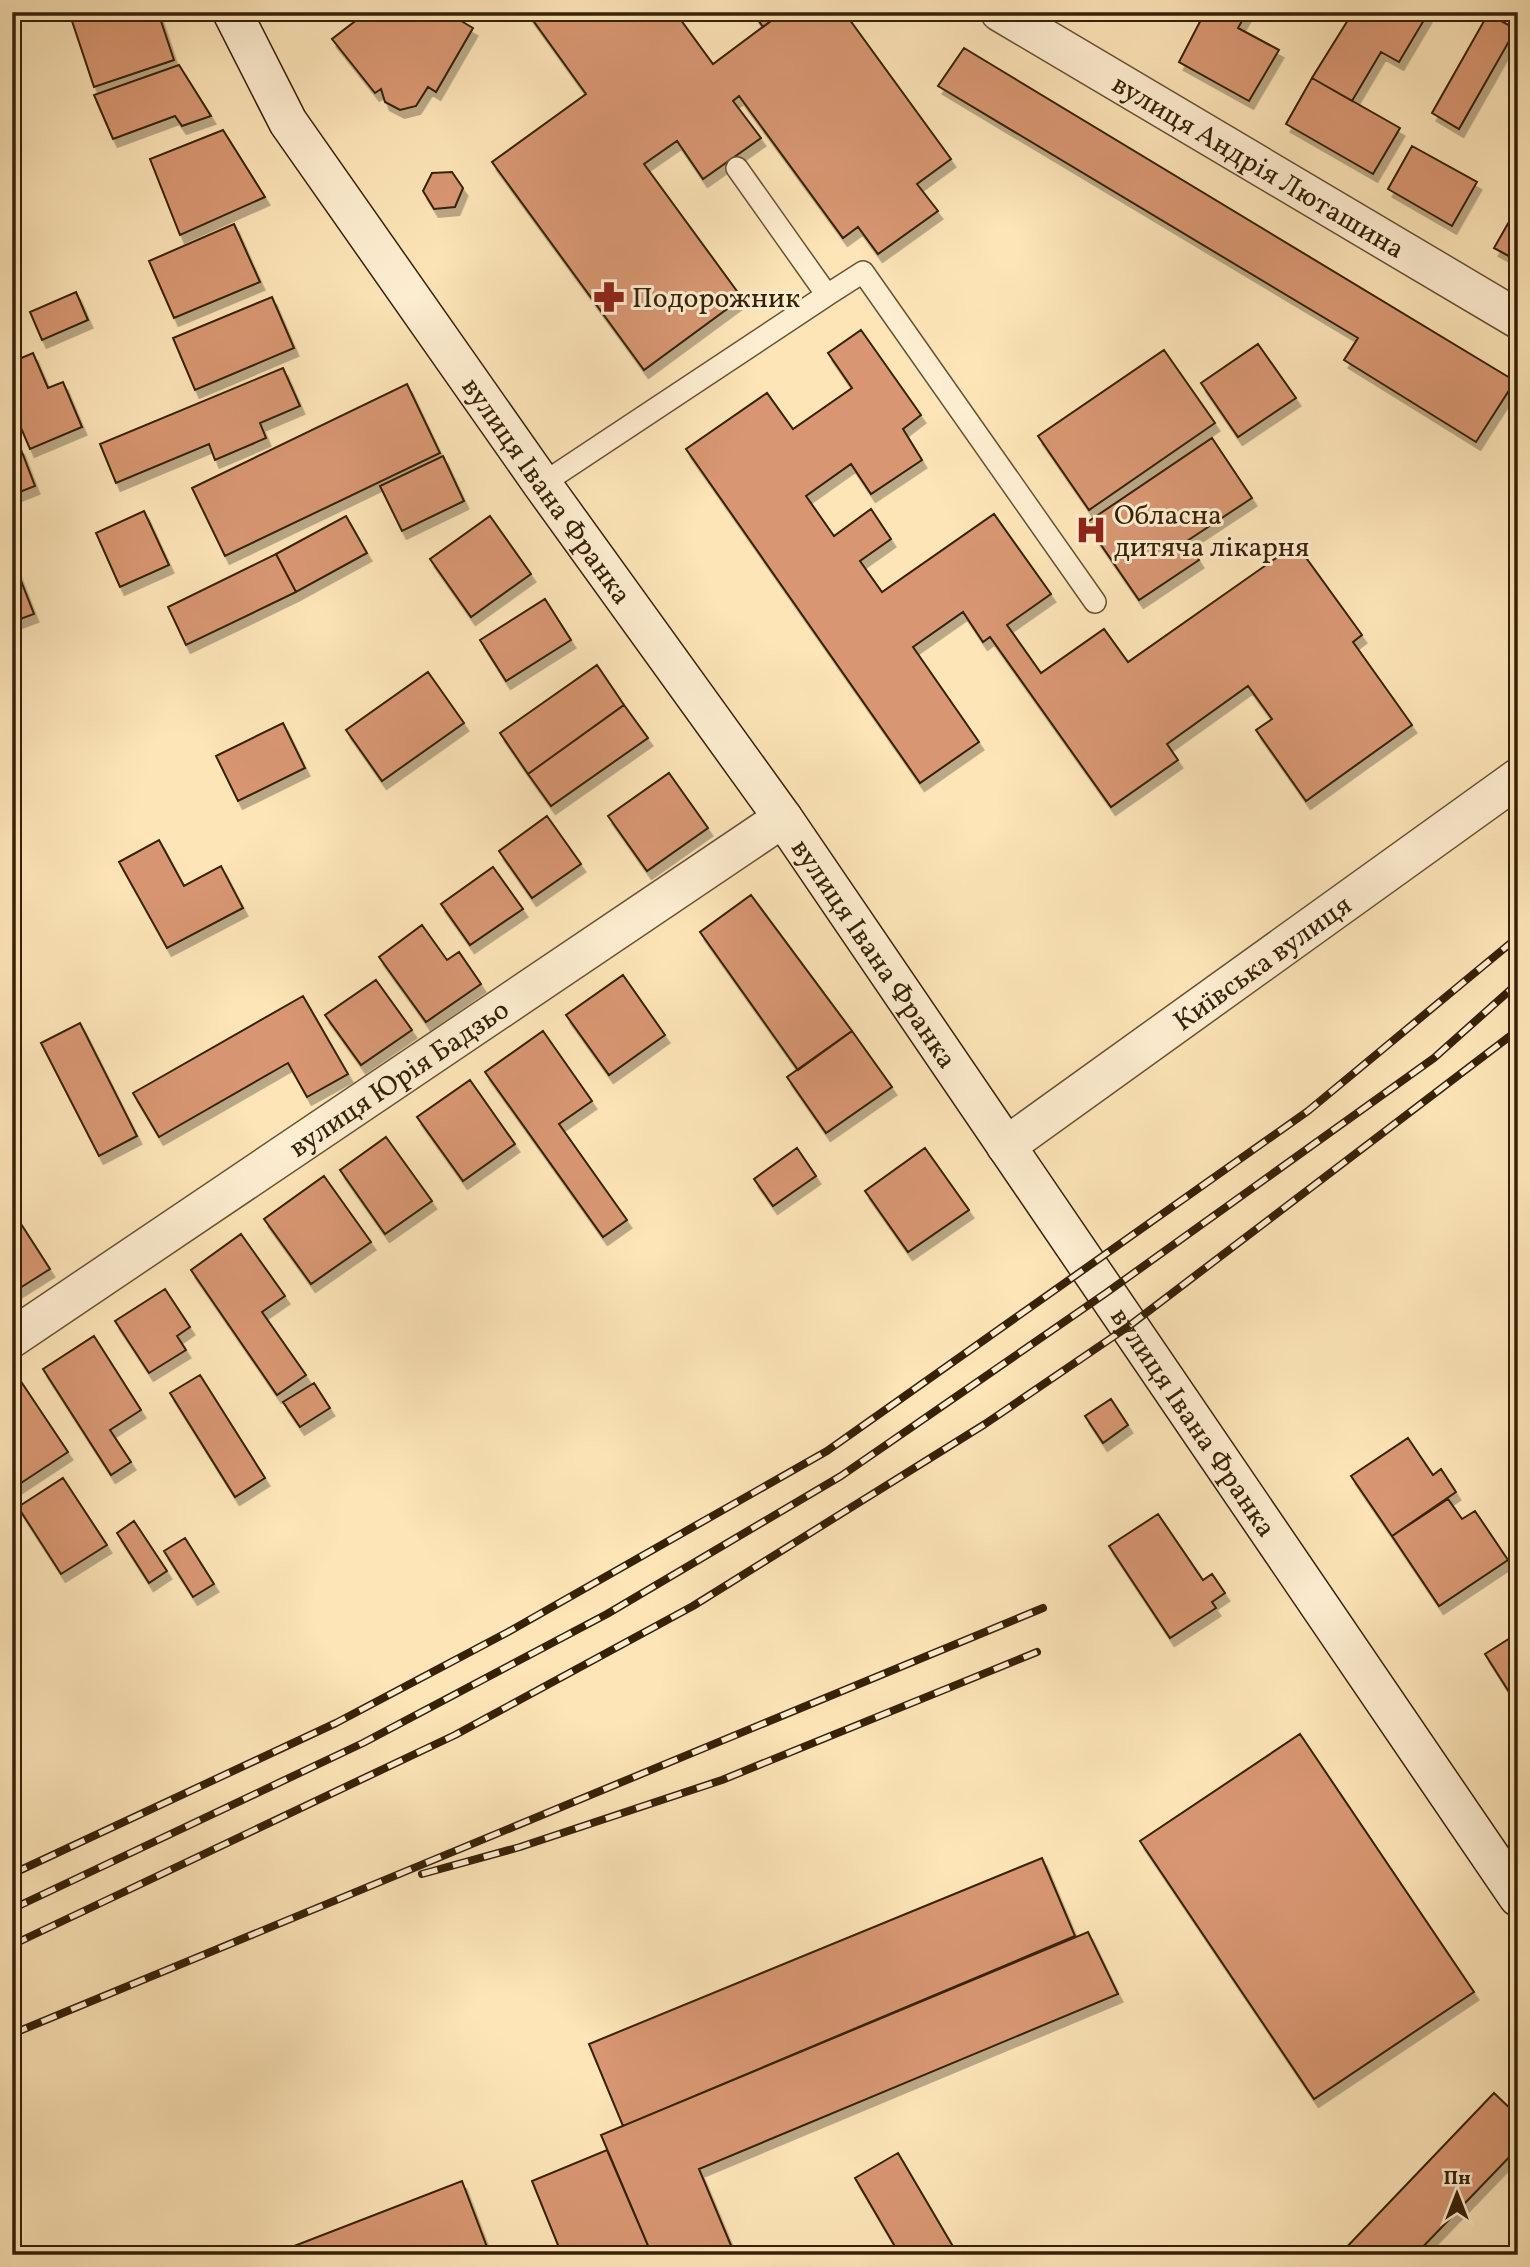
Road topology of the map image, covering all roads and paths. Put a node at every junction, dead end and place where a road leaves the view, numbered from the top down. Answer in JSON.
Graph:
{"nodes":[{"id":1,"x":999,"y":12,"type":"edge"},
{"id":2,"x":234,"y":13,"type":"edge"},
{"id":3,"x":737,"y":168,"type":"dead end"},
{"id":4,"x":827,"y":295,"type":"junction"},
{"id":5,"x":1518,"y":319,"type":"edge"},
{"id":6,"x":542,"y":484,"type":"junction"},
{"id":7,"x":1095,"y":602,"type":"dead end"},
{"id":8,"x":1518,"y":778,"type":"edge"},
{"id":9,"x":783,"y":818,"type":"junction"},
{"id":10,"x":1006,"y":1146,"type":"junction"},
{"id":11,"x":12,"y":1338,"type":"edge"},
{"id":12,"x":1518,"y":1897,"type":"edge"}],
"edges":[{"from":1,"to":5,"type":"main road","name":"вулиця Андрія Люташина"},
{"from":2,"to":6,"type":"main road","name":"вулиця Івана Франка"},
{"from":3,"to":4,"type":"lane"},
{"from":4,"to":6,"type":"lane"},
{"from":4,"to":7,"type":"lane"},
{"from":6,"to":9,"type":"main road","name":"вулиця Івана Франка"},
{"from":8,"to":10,"type":"main road","name":"Київська вулиця"},
{"from":9,"to":10,"type":"main road","name":"вулиця Івана Франка"},
{"from":9,"to":11,"type":"main road","name":"вулиця Юрія Бадзьо"},
{"from":10,"to":12,"type":"main road","name":"вулиця Івана Франка"}]}
